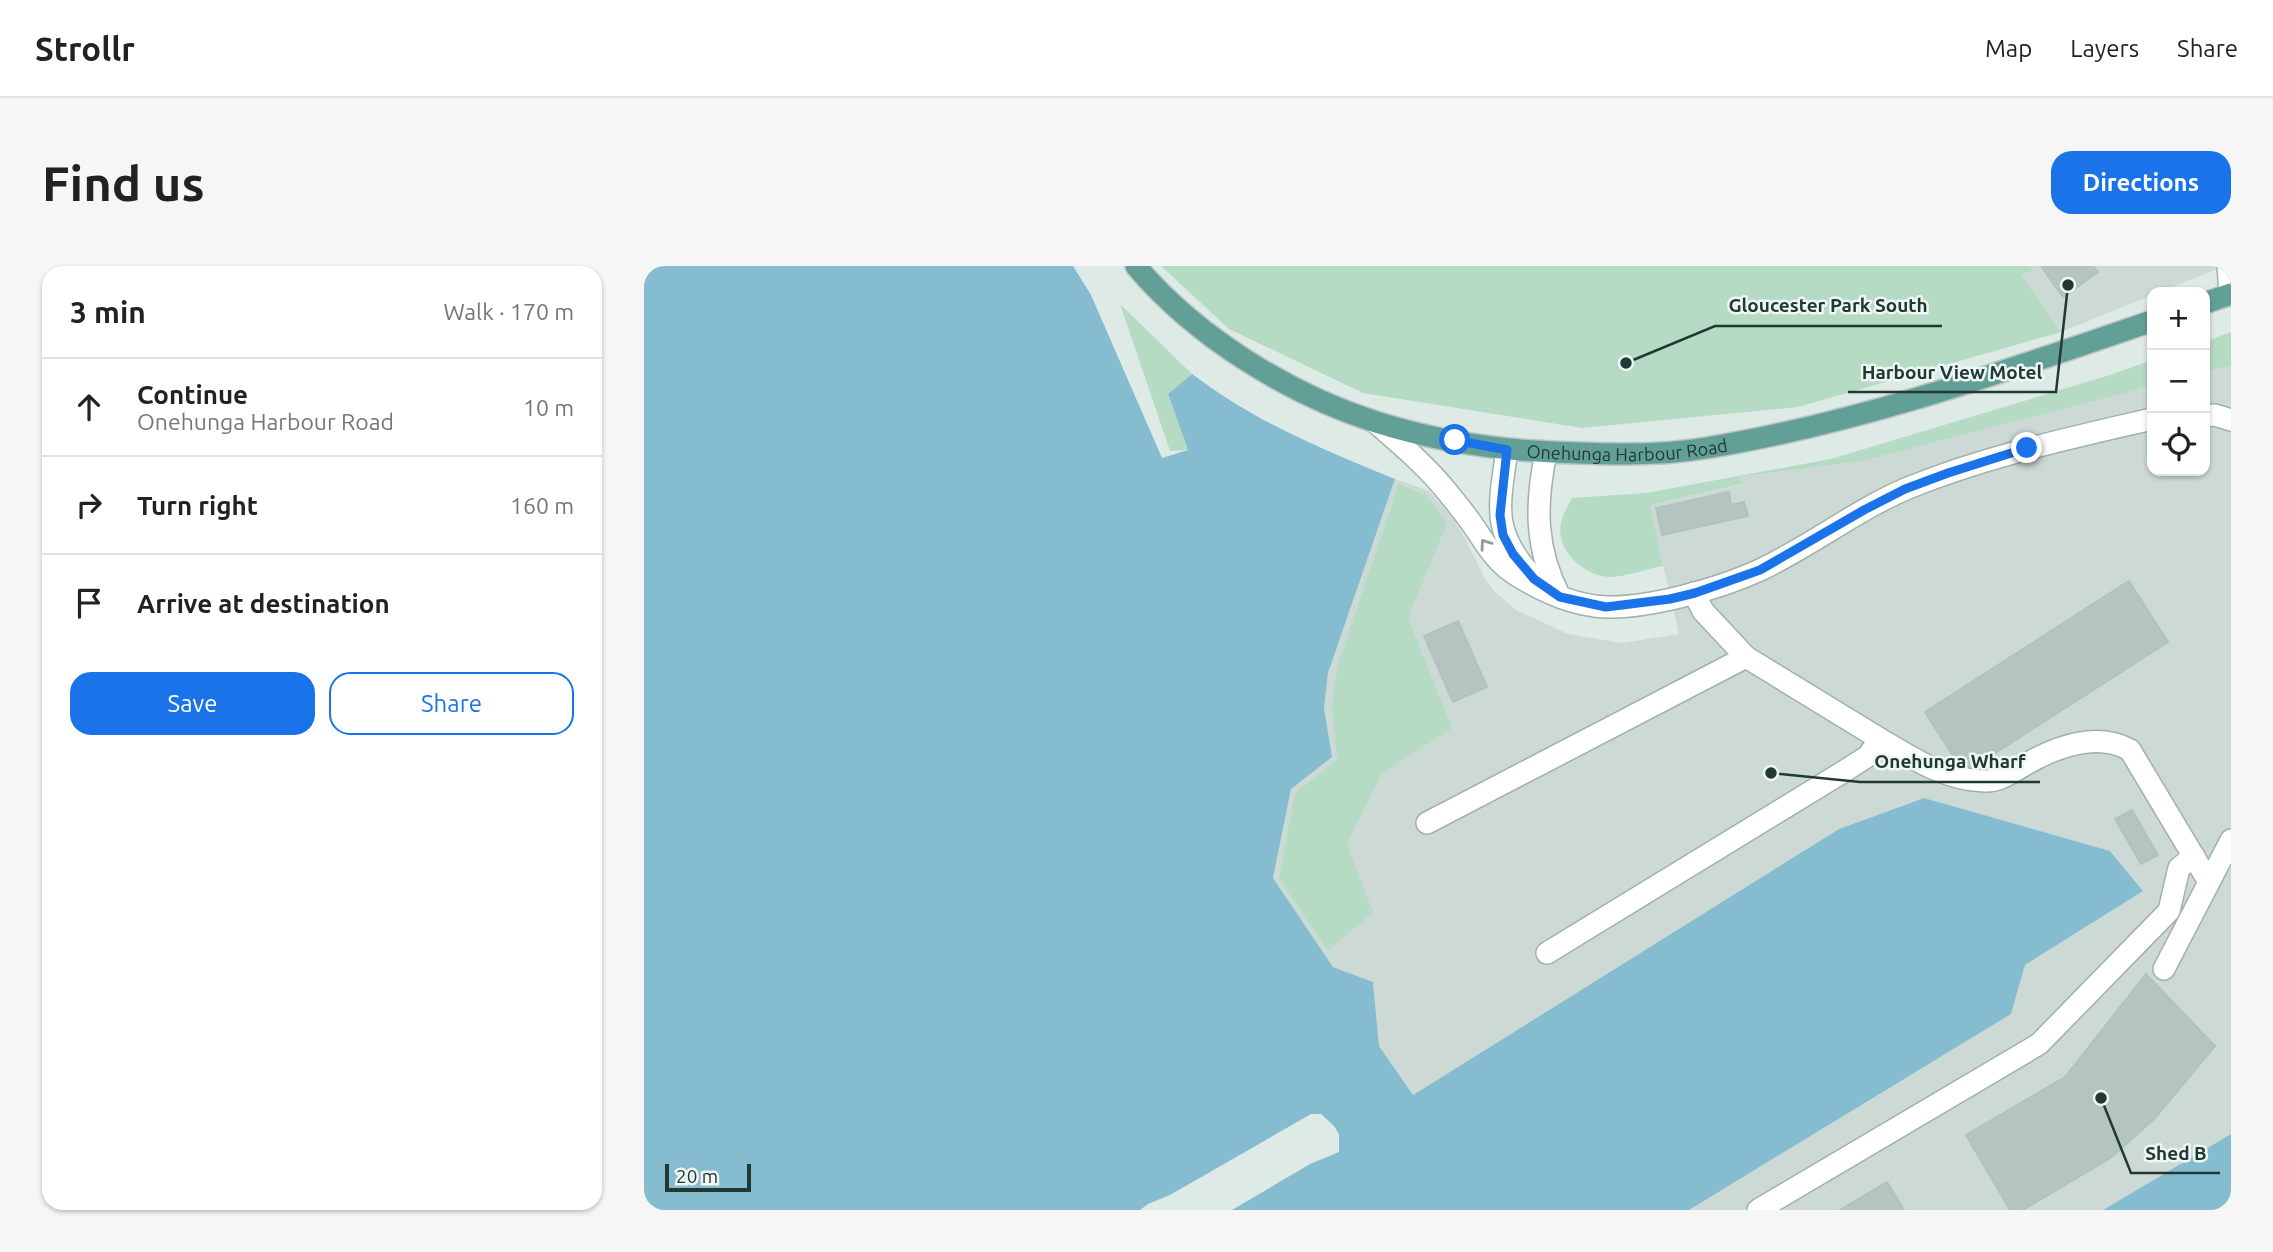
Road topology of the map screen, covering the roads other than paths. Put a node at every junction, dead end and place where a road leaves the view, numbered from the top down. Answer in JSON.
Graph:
{"nodes":[{"id":1,"x":1136,"y":266,"type":"edge"},
{"id":2,"x":2228,"y":266,"type":"edge"},
{"id":3,"x":2230,"y":294,"type":"edge"},
{"id":4,"x":2210,"y":301,"type":"edge"},
{"id":5,"x":2147,"y":323,"type":"edge"},
{"id":6,"x":2210,"y":416,"type":"edge"},
{"id":7,"x":2147,"y":420,"type":"edge"},
{"id":8,"x":2231,"y":420,"type":"edge"},
{"id":9,"x":1375,"y":422,"type":"junction"},
{"id":10,"x":1507,"y":450,"type":"junction"},
{"id":11,"x":1546,"y":453,"type":"junction"},
{"id":12,"x":1695,"y":593,"type":"junction"},
{"id":13,"x":1560,"y":597,"type":"junction"},
{"id":14,"x":1746,"y":657,"type":"junction"},
{"id":15,"x":1880,"y":739,"type":"junction"},
{"id":16,"x":1427,"y":823,"type":"dead end"},
{"id":17,"x":2231,"y":839,"type":"edge"},
{"id":18,"x":2194,"y":856,"type":"junction"},
{"id":19,"x":2209,"y":882,"type":"junction"},
{"id":20,"x":1547,"y":953,"type":"dead end"},
{"id":21,"x":2164,"y":968,"type":"dead end"},
{"id":22,"x":1758,"y":1210,"type":"edge"}],
"edges":[{"from":1,"to":9,"type":"main road","name":"Onehunga Harbour Road"},
{"from":2,"to":3,"type":"lane"},
{"from":3,"to":4,"type":"main road"},
{"from":5,"to":11,"type":"main road","name":"Onehunga Harbour Road"},
{"from":6,"to":8,"type":"lane"},
{"from":7,"to":12,"type":"lane"},
{"from":9,"to":10,"type":"main road","name":"Onehunga Harbour Road"},
{"from":13,"to":9,"type":"lane","one_way":true},
{"from":10,"to":11,"type":"main road","name":"Onehunga Harbour Road"},
{"from":10,"to":13,"type":"lane"},
{"from":11,"to":13,"type":"lane"},
{"from":12,"to":13,"type":"lane"},
{"from":12,"to":14,"type":"lane"},
{"from":14,"to":15,"type":"lane"},
{"from":14,"to":16,"type":"lane"},
{"from":15,"to":18,"type":"lane"},
{"from":15,"to":20,"type":"lane"},
{"from":17,"to":19,"type":"lane"},
{"from":18,"to":19,"type":"lane"},
{"from":18,"to":22,"type":"lane"},
{"from":19,"to":21,"type":"lane"}]}
